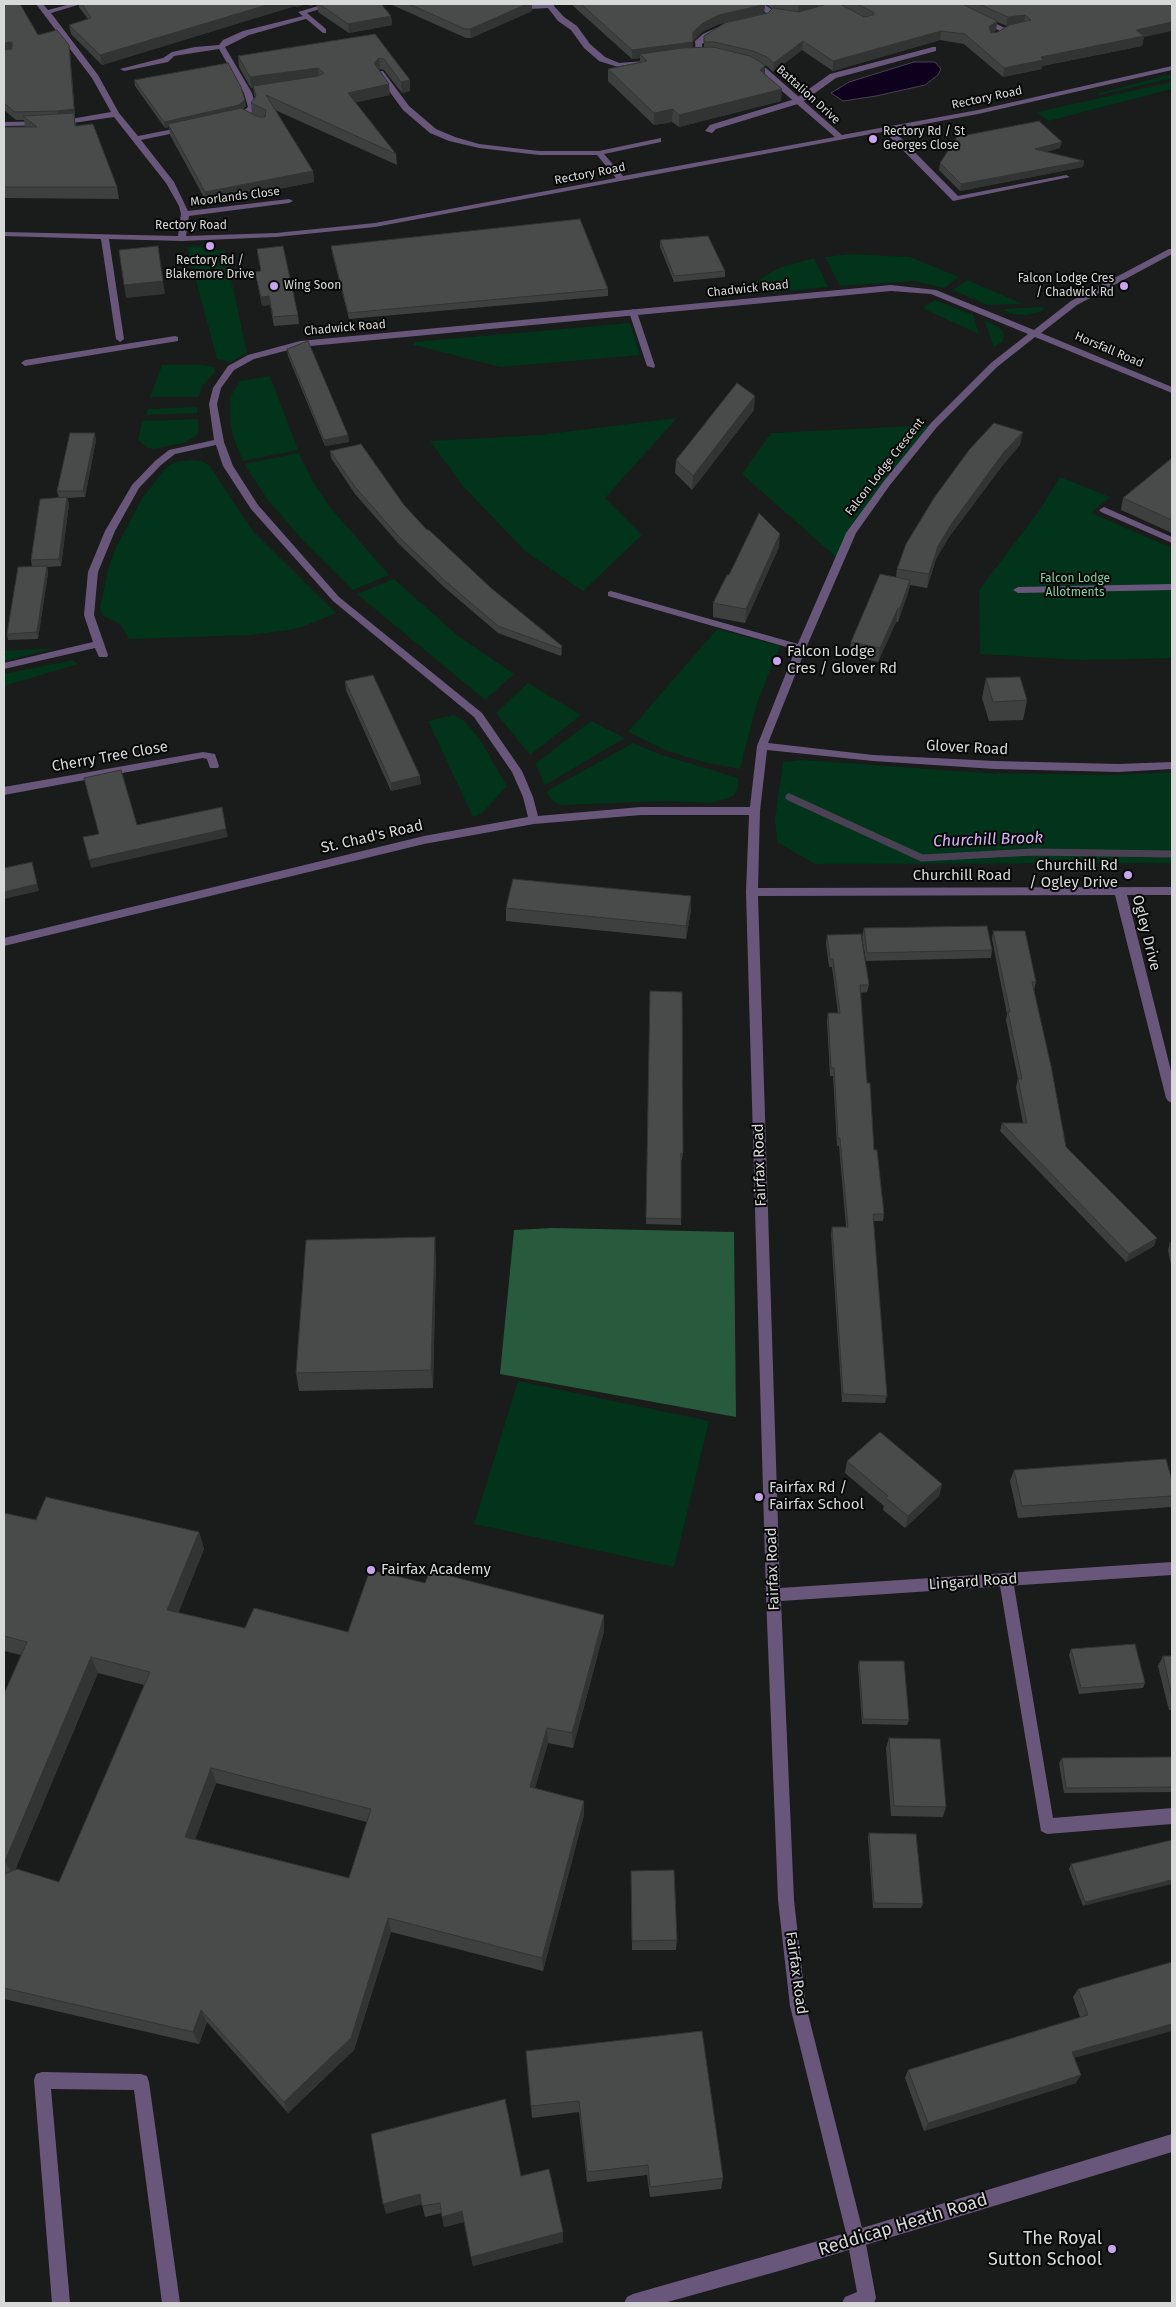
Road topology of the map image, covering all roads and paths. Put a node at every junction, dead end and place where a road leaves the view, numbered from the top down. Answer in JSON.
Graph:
{"nodes":[{"id":1,"x":40,"y":4,"type":"edge"},
{"id":2,"x":78,"y":4,"type":"edge"},
{"id":3,"x":332,"y":4,"type":"edge"},
{"id":4,"x":489,"y":4,"type":"edge"},
{"id":5,"x":759,"y":4,"type":"edge"},
{"id":6,"x":950,"y":4,"type":"edge"},
{"id":7,"x":551,"y":5,"type":"edge"},
{"id":8,"x":47,"y":12,"type":"junction"},
{"id":9,"x":770,"y":14,"type":"junction"},
{"id":10,"x":779,"y":15,"type":"edge"},
{"id":11,"x":307,"y":17,"type":"junction"},
{"id":12,"x":746,"y":22,"type":"edge"},
{"id":13,"x":730,"y":26,"type":"edge"},
{"id":14,"x":1015,"y":29,"type":"edge"},
{"id":15,"x":323,"y":31,"type":"dead end"},
{"id":16,"x":221,"y":47,"type":"junction"},
{"id":17,"x":932,"y":49,"type":"dead end"},
{"id":18,"x":690,"y":56,"type":"edge"},
{"id":19,"x":742,"y":60,"type":"edge"},
{"id":20,"x":657,"y":61,"type":"edge"},
{"id":21,"x":1172,"y":68,"type":"edge"},
{"id":22,"x":124,"y":69,"type":"dead end"},
{"id":23,"x":380,"y":73,"type":"edge"},
{"id":24,"x":257,"y":92,"type":"edge"},
{"id":25,"x":248,"y":94,"type":"junction"},
{"id":26,"x":798,"y":101,"type":"junction"},
{"id":27,"x":116,"y":114,"type":"junction"},
{"id":28,"x":222,"y":121,"type":"edge"},
{"id":29,"x":4,"y":124,"type":"edge"},
{"id":30,"x":193,"y":127,"type":"edge"},
{"id":31,"x":887,"y":130,"type":"junction"},
{"id":32,"x":709,"y":131,"type":"dead end"},
{"id":33,"x":841,"y":138,"type":"junction"},
{"id":34,"x":135,"y":139,"type":"junction"},
{"id":35,"x":658,"y":140,"type":"dead end"},
{"id":36,"x":599,"y":153,"type":"junction"},
{"id":37,"x":1066,"y":177,"type":"dead end"},
{"id":38,"x":622,"y":180,"type":"junction"},
{"id":39,"x":289,"y":201,"type":"dead end"},
{"id":40,"x":185,"y":214,"type":"junction"},
{"id":41,"x":4,"y":234,"type":"edge"},
{"id":42,"x":105,"y":237,"type":"junction"},
{"id":43,"x":182,"y":239,"type":"junction"},
{"id":44,"x":1172,"y":251,"type":"edge"},
{"id":45,"x":633,"y":312,"type":"junction"},
{"id":46,"x":1036,"y":333,"type":"junction"},
{"id":47,"x":175,"y":339,"type":"dead end"},
{"id":48,"x":120,"y":344,"type":"junction"},
{"id":49,"x":25,"y":363,"type":"dead end"},
{"id":50,"x":651,"y":366,"type":"dead end"},
{"id":51,"x":1172,"y":390,"type":"edge"},
{"id":52,"x":219,"y":442,"type":"junction"},
{"id":53,"x":1104,"y":510,"type":"dead end"},
{"id":54,"x":1172,"y":540,"type":"edge"},
{"id":55,"x":1172,"y":587,"type":"edge"},
{"id":56,"x":1018,"y":590,"type":"dead end"},
{"id":57,"x":611,"y":594,"type":"dead end"},
{"id":58,"x":98,"y":644,"type":"junction"},
{"id":59,"x":800,"y":648,"type":"junction"},
{"id":60,"x":103,"y":655,"type":"dead end"},
{"id":61,"x":4,"y":666,"type":"edge"},
{"id":62,"x":762,"y":746,"type":"junction"},
{"id":63,"x":214,"y":766,"type":"dead end"},
{"id":64,"x":1172,"y":766,"type":"edge"},
{"id":65,"x":4,"y":791,"type":"edge"},
{"id":66,"x":755,"y":811,"type":"junction"},
{"id":67,"x":534,"y":820,"type":"junction"},
{"id":68,"x":1172,"y":891,"type":"edge"},
{"id":69,"x":752,"y":892,"type":"junction"},
{"id":70,"x":1120,"y":892,"type":"junction"},
{"id":71,"x":4,"y":942,"type":"edge"},
{"id":72,"x":1172,"y":1098,"type":"edge"},
{"id":73,"x":1172,"y":1568,"type":"edge"},
{"id":74,"x":1006,"y":1580,"type":"junction"},
{"id":75,"x":773,"y":1595,"type":"junction"},
{"id":76,"x":1172,"y":1816,"type":"edge"},
{"id":77,"x":1172,"y":2143,"type":"edge"},
{"id":78,"x":856,"y":2239,"type":"junction"},
{"id":79,"x":60,"y":2303,"type":"edge"},
{"id":80,"x":171,"y":2303,"type":"edge"},
{"id":81,"x":633,"y":2303,"type":"edge"},
{"id":82,"x":851,"y":2303,"type":"edge"}],
"edges":[{"from":1,"to":8,"type":"street"},
{"from":2,"to":8,"type":"street"},
{"from":3,"to":11,"type":"street"},
{"from":4,"to":7,"type":"street"},
{"from":5,"to":9,"type":"street"},
{"from":6,"to":14,"type":"street"},
{"from":7,"to":20,"type":"street"},
{"from":8,"to":27,"type":"street"},
{"from":9,"to":10,"type":"street"},
{"from":9,"to":12,"type":"street"},
{"from":11,"to":15,"type":"street"},
{"from":11,"to":16,"type":"street"},
{"from":13,"to":18,"type":"street"},
{"from":16,"to":22,"type":"street"},
{"from":16,"to":25,"type":"street"},
{"from":17,"to":26,"type":"street"},
{"from":19,"to":26,"type":"street","name":"Battalion Drive"},
{"from":21,"to":31,"type":"street","name":"Rectory Road"},
{"from":23,"to":36,"type":"street"},
{"from":24,"to":25,"type":"street"},
{"from":25,"to":28,"type":"street"},
{"from":26,"to":32,"type":"street"},
{"from":26,"to":33,"type":"street","name":"Battalion Drive"},
{"from":27,"to":29,"type":"street"},
{"from":27,"to":34,"type":"street"},
{"from":30,"to":34,"type":"street"},
{"from":31,"to":33,"type":"street","name":"Rectory Road"},
{"from":31,"to":37,"type":"street"},
{"from":33,"to":38,"type":"street","name":"Rectory Road"},
{"from":34,"to":40,"type":"street"},
{"from":35,"to":36,"type":"street"},
{"from":36,"to":38,"type":"street"},
{"from":38,"to":43,"type":"street","name":"Rectory Road"},
{"from":39,"to":40,"type":"street","name":"Moorlands Close"},
{"from":40,"to":43,"type":"street"},
{"from":41,"to":42,"type":"street","name":"Rectory Road"},
{"from":42,"to":43,"type":"street","name":"Rectory Road"},
{"from":42,"to":48,"type":"street"},
{"from":44,"to":46,"type":"street","name":"Falcon Lodge Crescent"},
{"from":45,"to":46,"type":"street","name":"Chadwick Road"},
{"from":45,"to":50,"type":"street"},
{"from":45,"to":52,"type":"street","name":"Chadwick Road"},
{"from":46,"to":51,"type":"street","name":"Horsfall Road"},
{"from":46,"to":59,"type":"street","name":"Falcon Lodge Crescent"},
{"from":47,"to":48,"type":"street"},
{"from":48,"to":49,"type":"street"},
{"from":52,"to":58,"type":"street"},
{"from":52,"to":67,"type":"street","name":"Chadwick Road"},
{"from":53,"to":54,"type":"street"},
{"from":55,"to":56,"type":"street"},
{"from":57,"to":59,"type":"street"},
{"from":58,"to":60,"type":"street"},
{"from":58,"to":61,"type":"street"},
{"from":59,"to":62,"type":"street","name":"Falcon Lodge Crescent"},
{"from":62,"to":64,"type":"street","name":"Glover Road"},
{"from":62,"to":66,"type":"street","name":"Falcon Lodge Crescent"},
{"from":63,"to":65,"type":"street","name":"Cherry Tree Close"},
{"from":66,"to":67,"type":"street","name":"St. Chad's Road"},
{"from":66,"to":69,"type":"street","name":"Falcon Lodge Crescent"},
{"from":67,"to":71,"type":"street","name":"St. Chad's Road"},
{"from":68,"to":70,"type":"street","name":"Churchill Road"},
{"from":69,"to":70,"type":"street","name":"Churchill Road"},
{"from":69,"to":75,"type":"street","name":"Fairfax Road"},
{"from":70,"to":72,"type":"street","name":"Ogley Drive"},
{"from":73,"to":74,"type":"street","name":"Lingard Road"},
{"from":74,"to":75,"type":"street","name":"Lingard Road"},
{"from":74,"to":76,"type":"street"},
{"from":75,"to":78,"type":"street","name":"Fairfax Road"},
{"from":77,"to":78,"type":"street","name":"Reddicap Heath Road"},
{"from":78,"to":81,"type":"street","name":"Reddicap Heath Road"},
{"from":78,"to":82,"type":"street","name":"Fairfax Road"},
{"from":79,"to":80,"type":"street"}]}
